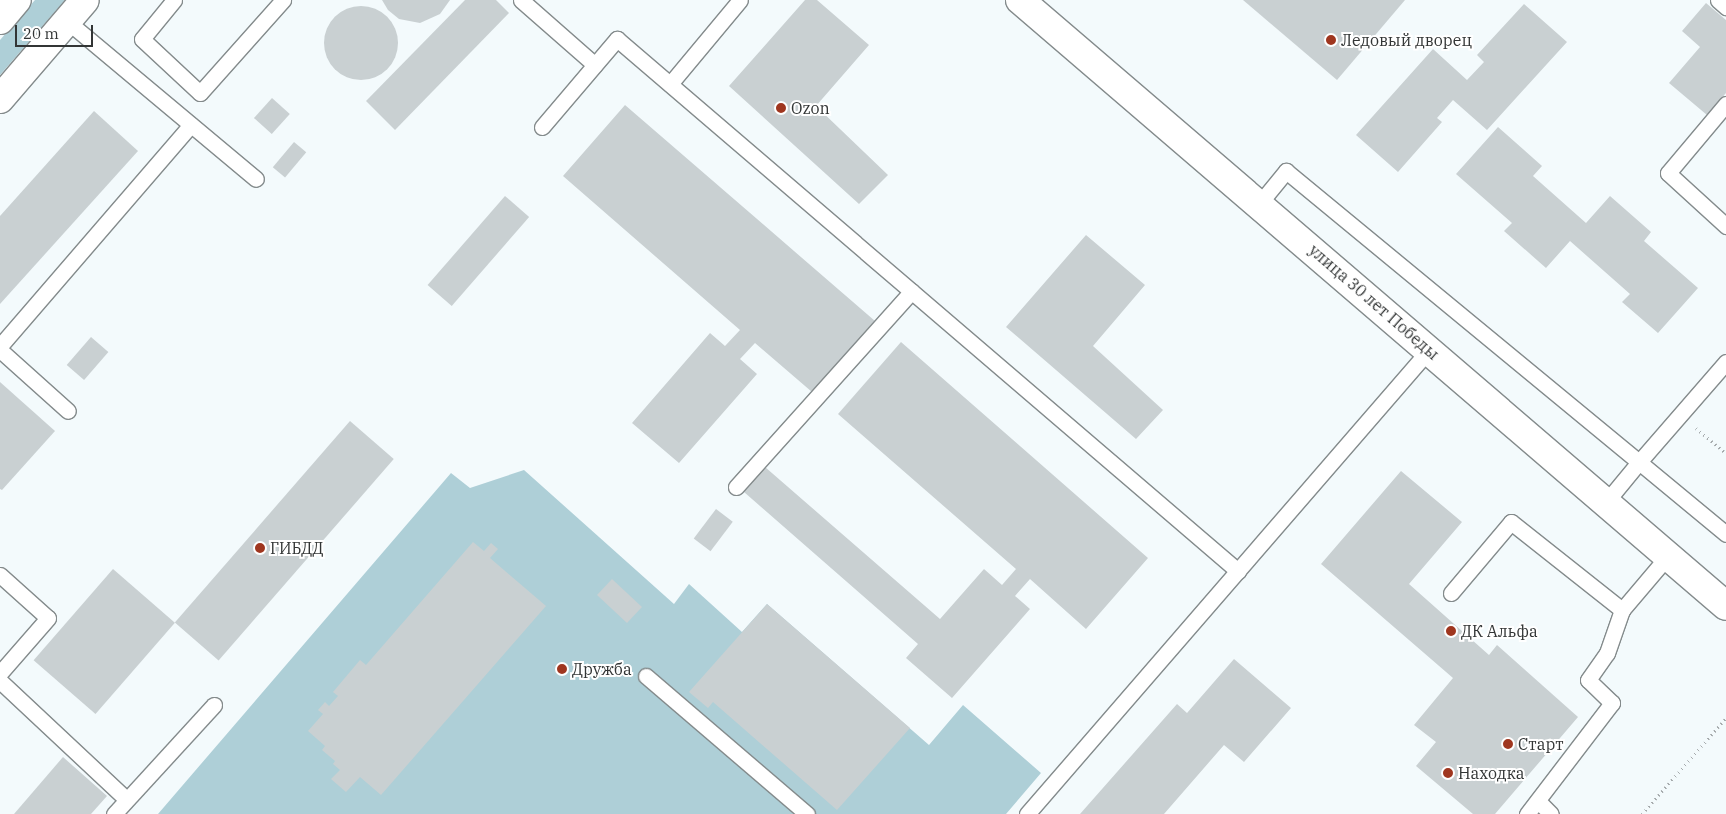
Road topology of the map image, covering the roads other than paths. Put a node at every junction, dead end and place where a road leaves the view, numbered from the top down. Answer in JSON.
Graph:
{"nodes":[{"id":1,"x":17,"y":0,"type":"edge"},
{"id":2,"x":85,"y":0,"type":"edge"},
{"id":3,"x":174,"y":0,"type":"edge"},
{"id":4,"x":283,"y":0,"type":"edge"},
{"id":5,"x":521,"y":0,"type":"edge"},
{"id":6,"x":740,"y":0,"type":"edge"},
{"id":7,"x":1020,"y":0,"type":"edge"},
{"id":8,"x":1718,"y":0,"type":"edge"},
{"id":9,"x":1726,"y":7,"type":"edge"},
{"id":10,"x":0,"y":20,"type":"edge"},
{"id":11,"x":68,"y":21,"type":"junction"},
{"id":12,"x":595,"y":65,"type":"junction"},
{"id":13,"x":670,"y":84,"type":"junction"},
{"id":14,"x":0,"y":99,"type":"edge"},
{"id":15,"x":1726,"y":104,"type":"edge"},
{"id":16,"x":191,"y":125,"type":"junction"},
{"id":17,"x":542,"y":128,"type":"dead end"},
{"id":18,"x":256,"y":180,"type":"dead end"},
{"id":19,"x":1259,"y":204,"type":"junction"},
{"id":20,"x":1726,"y":226,"type":"edge"},
{"id":21,"x":912,"y":291,"type":"junction"},
{"id":22,"x":0,"y":346,"type":"edge"},
{"id":23,"x":0,"y":350,"type":"edge"},
{"id":24,"x":1429,"y":350,"type":"junction"},
{"id":25,"x":1726,"y":362,"type":"edge"},
{"id":26,"x":68,"y":411,"type":"dead end"},
{"id":27,"x":1639,"y":462,"type":"junction"},
{"id":28,"x":736,"y":487,"type":"dead end"},
{"id":29,"x":1606,"y":502,"type":"junction"},
{"id":30,"x":1726,"y":534,"type":"edge"},
{"id":31,"x":1667,"y":557,"type":"junction"},
{"id":32,"x":1238,"y":571,"type":"junction"},
{"id":33,"x":0,"y":576,"type":"edge"},
{"id":34,"x":1451,"y":593,"type":"dead end"},
{"id":35,"x":1726,"y":606,"type":"edge"},
{"id":36,"x":1622,"y":610,"type":"junction"},
{"id":37,"x":0,"y":673,"type":"edge"},
{"id":38,"x":646,"y":676,"type":"dead end"},
{"id":39,"x":0,"y":681,"type":"edge"},
{"id":40,"x":214,"y":705,"type":"dead end"},
{"id":41,"x":126,"y":799,"type":"junction"},
{"id":42,"x":1538,"y":801,"type":"junction"},
{"id":43,"x":114,"y":814,"type":"edge"},
{"id":44,"x":807,"y":814,"type":"edge"},
{"id":45,"x":1027,"y":814,"type":"edge"},
{"id":46,"x":1527,"y":814,"type":"edge"},
{"id":47,"x":1551,"y":814,"type":"edge"}],
"edges":[{"from":1,"to":10,"type":"street"},
{"from":2,"to":11,"type":"street"},
{"from":3,"to":4,"type":"lane"},
{"from":5,"to":12,"type":"lane"},
{"from":6,"to":13,"type":"lane"},
{"from":7,"to":19,"type":"street","name":"улица 30 лет Победы"},
{"from":8,"to":9,"type":"lane"},
{"from":11,"to":14,"type":"street"},
{"from":11,"to":16,"type":"lane"},
{"from":12,"to":13,"type":"lane"},
{"from":12,"to":17,"type":"lane"},
{"from":13,"to":21,"type":"lane"},
{"from":15,"to":20,"type":"lane"},
{"from":16,"to":18,"type":"lane"},
{"from":16,"to":22,"type":"lane"},
{"from":19,"to":24,"type":"street","name":"улица 30 лет Победы"},
{"from":19,"to":27,"type":"lane"},
{"from":21,"to":28,"type":"lane"},
{"from":21,"to":32,"type":"lane"},
{"from":23,"to":26,"type":"lane"},
{"from":24,"to":29,"type":"street","name":"улица 30 лет Победы"},
{"from":24,"to":32,"type":"lane"},
{"from":25,"to":27,"type":"lane"},
{"from":27,"to":29,"type":"lane"},
{"from":27,"to":30,"type":"lane"},
{"from":29,"to":31,"type":"street","name":"улица 30 лет Победы"},
{"from":31,"to":35,"type":"street","name":"улица 30 лет Победы"},
{"from":31,"to":36,"type":"lane"},
{"from":32,"to":45,"type":"lane"},
{"from":33,"to":37,"type":"lane"},
{"from":34,"to":36,"type":"lane"},
{"from":36,"to":42,"type":"lane"},
{"from":38,"to":44,"type":"lane"},
{"from":39,"to":41,"type":"lane"},
{"from":40,"to":41,"type":"lane"},
{"from":41,"to":43,"type":"lane"},
{"from":42,"to":46,"type":"lane"},
{"from":42,"to":47,"type":"lane"}]}
